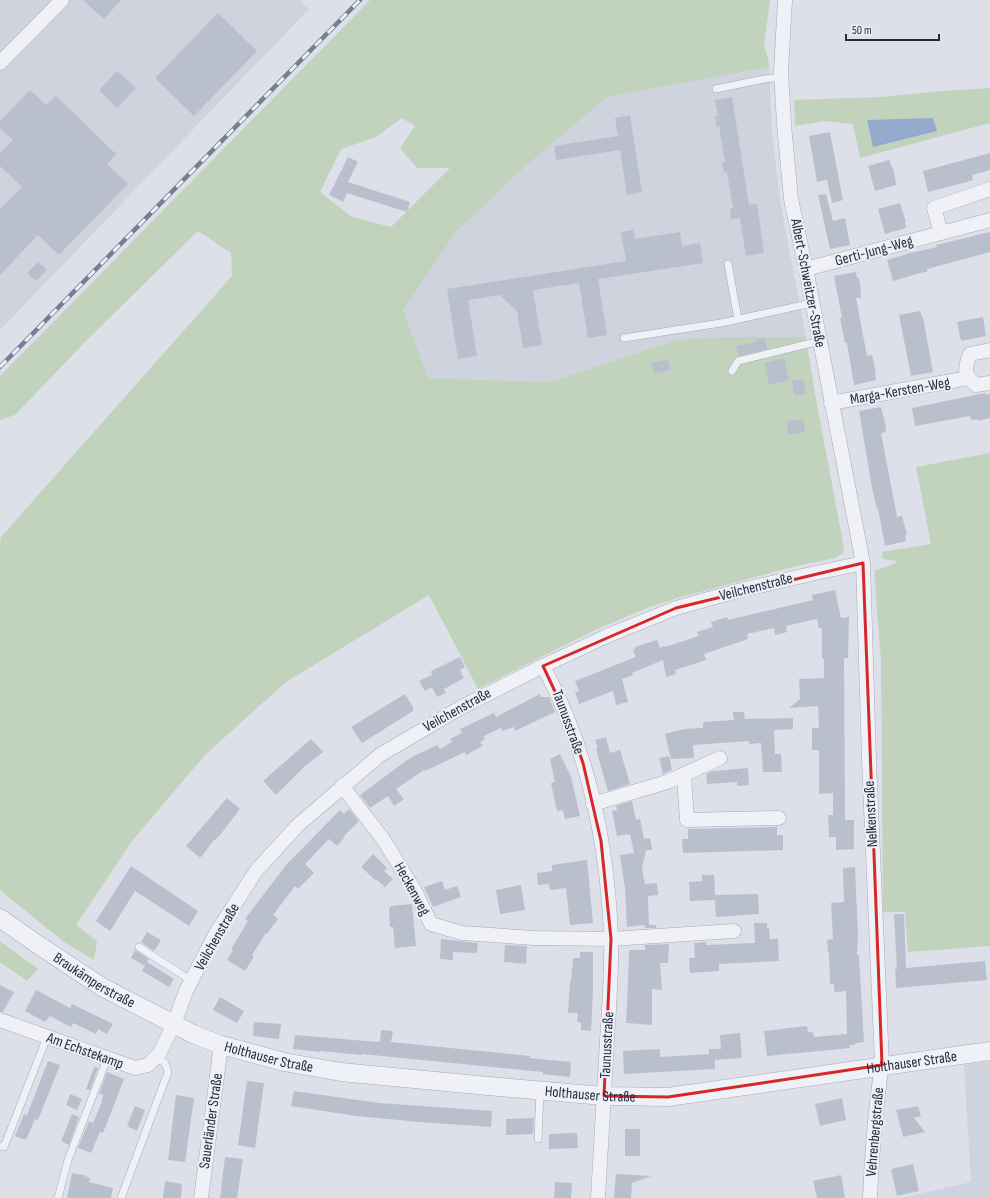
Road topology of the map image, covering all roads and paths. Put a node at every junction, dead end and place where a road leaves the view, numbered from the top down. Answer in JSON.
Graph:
{"nodes":[{"id":1,"x":62,"y":0,"type":"edge"},
{"id":2,"x":785,"y":0,"type":"edge"},
{"id":3,"x":0,"y":63,"type":"edge"},
{"id":4,"x":781,"y":77,"type":"junction"},
{"id":5,"x":716,"y":89,"type":"dead end"},
{"id":6,"x":990,"y":189,"type":"edge"},
{"id":7,"x":990,"y":220,"type":"edge"},
{"id":8,"x":941,"y":233,"type":"junction"},
{"id":9,"x":728,"y":264,"type":"dead end"},
{"id":10,"x":806,"y":269,"type":"junction"},
{"id":11,"x":812,"y":303,"type":"junction"},
{"id":12,"x":738,"y":319,"type":"junction"},
{"id":13,"x":624,"y":338,"type":"dead end"},
{"id":14,"x":820,"y":341,"type":"junction"},
{"id":15,"x":990,"y":350,"type":"edge"},
{"id":16,"x":732,"y":371,"type":"dead end"},
{"id":17,"x":968,"y":378,"type":"junction"},
{"id":18,"x":990,"y":383,"type":"edge"},
{"id":19,"x":831,"y":403,"type":"junction"},
{"id":20,"x":863,"y":563,"type":"junction"},
{"id":21,"x":544,"y":666,"type":"junction"},
{"id":22,"x":720,"y":758,"type":"dead end"},
{"id":23,"x":684,"y":776,"type":"junction"},
{"id":24,"x":342,"y":786,"type":"junction"},
{"id":25,"x":593,"y":804,"type":"junction"},
{"id":26,"x":779,"y":818,"type":"dead end"},
{"id":27,"x":0,"y":918,"type":"edge"},
{"id":28,"x":734,"y":931,"type":"dead end"},
{"id":29,"x":611,"y":939,"type":"junction"},
{"id":30,"x":140,"y":947,"type":"dead end"},
{"id":31,"x":192,"y":981,"type":"junction"},
{"id":32,"x":0,"y":1020,"type":"edge"},
{"id":33,"x":174,"y":1024,"type":"junction"},
{"id":34,"x":193,"y":1034,"type":"joint"},
{"id":35,"x":47,"y":1037,"type":"junction"},
{"id":36,"x":222,"y":1044,"type":"junction"},
{"id":37,"x":990,"y":1051,"type":"edge"},
{"id":38,"x":155,"y":1058,"type":"junction"},
{"id":39,"x":107,"y":1059,"type":"junction"},
{"id":40,"x":882,"y":1065,"type":"junction"},
{"id":41,"x":540,"y":1091,"type":"junction"},
{"id":42,"x":604,"y":1096,"type":"junction"},
{"id":43,"x":538,"y":1139,"type":"dead end"},
{"id":44,"x":0,"y":1146,"type":"edge"},
{"id":45,"x":58,"y":1198,"type":"edge"},
{"id":46,"x":121,"y":1198,"type":"edge"},
{"id":47,"x":201,"y":1198,"type":"edge"},
{"id":48,"x":598,"y":1198,"type":"edge"},
{"id":49,"x":870,"y":1198,"type":"edge"}],
"edges":[{"from":1,"to":3,"type":"street"},
{"from":2,"to":4,"type":"street","name":"Albert-Schweitzer-Straße"},
{"from":4,"to":5,"type":"lane"},
{"from":4,"to":10,"type":"street","name":"Albert-Schweitzer-Straße"},
{"from":6,"to":8,"type":"street"},
{"from":7,"to":8,"type":"street","name":"Gerti-Jung-Weg"},
{"from":8,"to":10,"type":"street","name":"Gerti-Jung-Weg"},
{"from":9,"to":12,"type":"lane"},
{"from":10,"to":11,"type":"street","name":"Albert-Schweitzer-Straße"},
{"from":11,"to":12,"type":"lane"},
{"from":11,"to":14,"type":"street","name":"Albert-Schweitzer-Straße"},
{"from":12,"to":13,"type":"lane"},
{"from":14,"to":16,"type":"lane"},
{"from":14,"to":19,"type":"street","name":"Albert-Schweitzer-Straße"},
{"from":15,"to":17,"type":"street","name":"Marga-Kersten-Weg"},
{"from":17,"to":18,"type":"street","name":"Marga-Kersten-Weg"},
{"from":17,"to":19,"type":"street","name":"Marga-Kersten-Weg"},
{"from":19,"to":20,"type":"street","name":"Albert-Schweitzer-Straße"},
{"from":20,"to":21,"type":"street","name":"Veilchenstraße"},
{"from":20,"to":40,"type":"street","name":"Nelkenstraße"},
{"from":21,"to":24,"type":"street","name":"Veilchenstraße"},
{"from":21,"to":25,"type":"street","name":"Taunusstraße"},
{"from":22,"to":23,"type":"street"},
{"from":23,"to":25,"type":"street"},
{"from":23,"to":26,"type":"street"},
{"from":24,"to":29,"type":"street","name":"Heckenweg"},
{"from":24,"to":31,"type":"street","name":"Veilchenstraße"},
{"from":25,"to":29,"type":"street","name":"Taunusstraße"},
{"from":27,"to":33,"type":"street","name":"Braukämperstraße"},
{"from":28,"to":29,"type":"street"},
{"from":29,"to":42,"type":"street","name":"Taunusstraße"},
{"from":30,"to":31,"type":"lane"},
{"from":31,"to":33,"type":"street","name":"Veilchenstraße"},
{"from":32,"to":35,"type":"street","name":"Am Echstekamp"},
{"from":33,"to":34,"type":"street","name":"Braukämperstraße"},
{"from":33,"to":38,"type":"street","name":"Am Echstekamp"},
{"from":34,"to":36,"type":"street","name":"Holthauser Straße"},
{"from":35,"to":39,"type":"street","name":"Am Echstekamp"},
{"from":35,"to":44,"type":"lane"},
{"from":36,"to":41,"type":"street","name":"Holthauser Straße"},
{"from":36,"to":47,"type":"street","name":"Sauerländer Straße"},
{"from":37,"to":40,"type":"street","name":"Holthauser Straße"},
{"from":38,"to":39,"type":"street","name":"Am Echstekamp"},
{"from":38,"to":46,"type":"lane"},
{"from":39,"to":45,"type":"lane"},
{"from":40,"to":42,"type":"street","name":"Holthauser Straße"},
{"from":40,"to":49,"type":"street","name":"Vehrenbergstraße"},
{"from":41,"to":42,"type":"street","name":"Holthauser Straße"},
{"from":41,"to":43,"type":"lane"},
{"from":42,"to":48,"type":"street","name":"Taunusstraße"}]}
